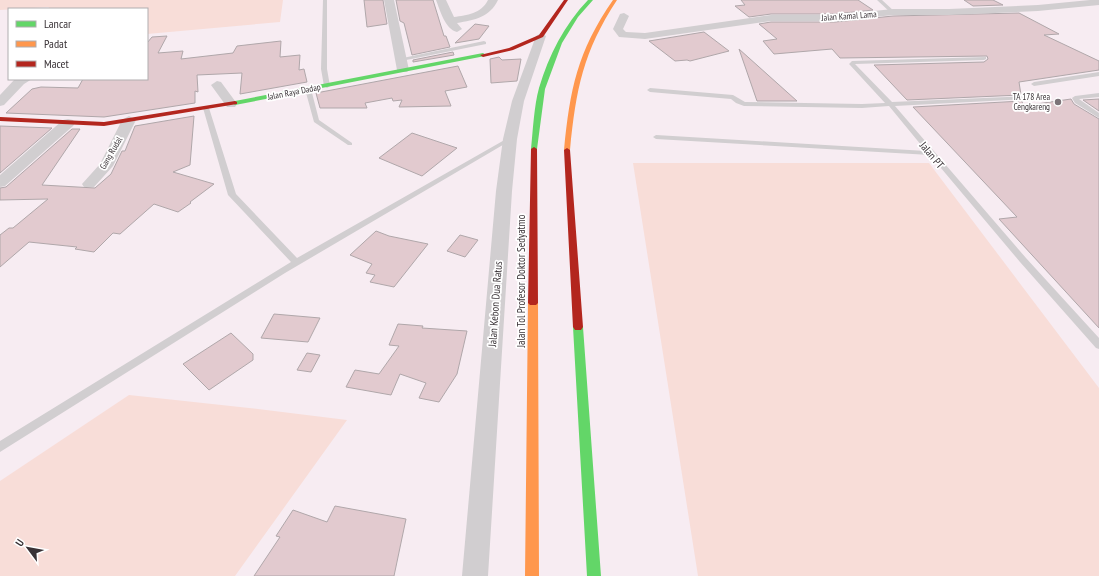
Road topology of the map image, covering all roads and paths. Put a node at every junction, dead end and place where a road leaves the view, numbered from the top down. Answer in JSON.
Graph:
{"nodes":[{"id":1,"x":325,"y":0,"type":"edge"},
{"id":2,"x":390,"y":0,"type":"edge"},
{"id":3,"x":441,"y":0,"type":"edge"},
{"id":4,"x":495,"y":0,"type":"edge"},
{"id":5,"x":566,"y":0,"type":"edge"},
{"id":6,"x":591,"y":0,"type":"edge"},
{"id":7,"x":614,"y":0,"type":"edge"},
{"id":8,"x":879,"y":0,"type":"edge"},
{"id":9,"x":1099,"y":2,"type":"edge"},
{"id":10,"x":893,"y":12,"type":"junction"},
{"id":11,"x":624,"y":16,"type":"dead end"},
{"id":12,"x":450,"y":21,"type":"junction"},
{"id":13,"x":459,"y":32,"type":"dead end"},
{"id":14,"x":541,"y":36,"type":"junction"},
{"id":15,"x":465,"y":47,"type":"junction"},
{"id":16,"x":444,"y":51,"type":"junction"},
{"id":17,"x":493,"y":53,"type":"junction"},
{"id":18,"x":476,"y":57,"type":"junction"},
{"id":19,"x":984,"y":58,"type":"dead end"},
{"id":20,"x":449,"y":62,"type":"junction"},
{"id":21,"x":402,"y":65,"type":"junction"},
{"id":22,"x":1099,"y":74,"type":"edge"},
{"id":23,"x":23,"y":80,"type":"edge"},
{"id":24,"x":1034,"y":84,"type":"dead end"},
{"id":25,"x":217,"y":85,"type":"dead end"},
{"id":26,"x":327,"y":86,"type":"junction"},
{"id":27,"x":308,"y":89,"type":"junction"},
{"id":28,"x":650,"y":90,"type":"dead end"},
{"id":29,"x":1099,"y":94,"type":"edge"},
{"id":30,"x":1030,"y":97,"type":"dead end"},
{"id":31,"x":0,"y":102,"type":"edge"},
{"id":32,"x":888,"y":103,"type":"junction"},
{"id":33,"x":231,"y":104,"type":"junction"},
{"id":34,"x":206,"y":108,"type":"junction"},
{"id":35,"x":1099,"y":116,"type":"edge"},
{"id":36,"x":0,"y":119,"type":"edge"},
{"id":37,"x":129,"y":120,"type":"junction"},
{"id":38,"x":68,"y":123,"type":"junction"},
{"id":39,"x":656,"y":137,"type":"dead end"},
{"id":40,"x":510,"y":140,"type":"junction"},
{"id":41,"x":350,"y":144,"type":"dead end"},
{"id":42,"x":930,"y":153,"type":"junction"},
{"id":43,"x":0,"y":183,"type":"edge"},
{"id":44,"x":89,"y":184,"type":"dead end"},
{"id":45,"x":297,"y":263,"type":"junction"},
{"id":46,"x":1099,"y":345,"type":"edge"},
{"id":47,"x":0,"y":447,"type":"edge"},
{"id":48,"x":475,"y":576,"type":"edge"},
{"id":49,"x":532,"y":576,"type":"edge"},
{"id":50,"x":594,"y":576,"type":"edge"}],
"edges":[{"from":1,"to":26,"type":"lane"},
{"from":2,"to":21,"type":"street"},
{"from":3,"to":12,"type":"street"},
{"from":4,"to":12,"type":"street"},
{"from":5,"to":14,"type":"main road"},
{"from":6,"to":49,"type":"main road","name":"Jalan Tol Profesor Doktor Sedyatmo"},
{"from":7,"to":50,"type":"main road"},
{"from":8,"to":10,"type":"lane"},
{"from":9,"to":10,"type":"street","name":"Jalan Kamal Lama"},
{"from":10,"to":11,"type":"street","name":"Jalan Kamal Lama"},
{"from":12,"to":13,"type":"street"},
{"from":14,"to":17,"type":"main road","name":"Jalan Raya Dadap"},
{"from":14,"to":40,"type":"street","name":"Jalan Kebon Dua Ratus"},
{"from":15,"to":16,"type":"lane"},
{"from":15,"to":17,"type":"lane"},
{"from":15,"to":18,"type":"lane"},
{"from":16,"to":20,"type":"lane"},
{"from":16,"to":21,"type":"lane"},
{"from":17,"to":18,"type":"main road","name":"Jalan Raya Dadap"},
{"from":18,"to":20,"type":"main road","name":"Jalan Raya Dadap"},
{"from":19,"to":32,"type":"lane","name":"Jalan PT"},
{"from":20,"to":21,"type":"main road","name":"Jalan Raya Dadap"},
{"from":21,"to":26,"type":"main road","name":"Jalan Raya Dadap"},
{"from":22,"to":24,"type":"lane"},
{"from":23,"to":31,"type":"street"},
{"from":25,"to":33,"type":"street"},
{"from":26,"to":27,"type":"main road","name":"Jalan Raya Dadap"},
{"from":27,"to":33,"type":"main road","name":"Jalan Raya Dadap"},
{"from":27,"to":41,"type":"lane"},
{"from":28,"to":32,"type":"lane"},
{"from":29,"to":35,"type":"lane"},
{"from":30,"to":32,"type":"lane"},
{"from":32,"to":42,"type":"lane","name":"Jalan PT"},
{"from":33,"to":34,"type":"main road","name":"Jalan Raya Dadap"},
{"from":34,"to":37,"type":"main road","name":"Jalan Raya Dadap"},
{"from":34,"to":45,"type":"lane"},
{"from":36,"to":38,"type":"main road","name":"Jalan Raya Dadap"},
{"from":37,"to":38,"type":"main road","name":"Jalan Raya Dadap"},
{"from":37,"to":44,"type":"street","name":"Gang Rudal"},
{"from":38,"to":43,"type":"street"},
{"from":39,"to":42,"type":"lane"},
{"from":40,"to":45,"type":"lane"},
{"from":40,"to":48,"type":"street","name":"Jalan Kebon Dua Ratus"},
{"from":42,"to":46,"type":"lane","name":"Jalan PT"},
{"from":45,"to":47,"type":"lane"}]}
